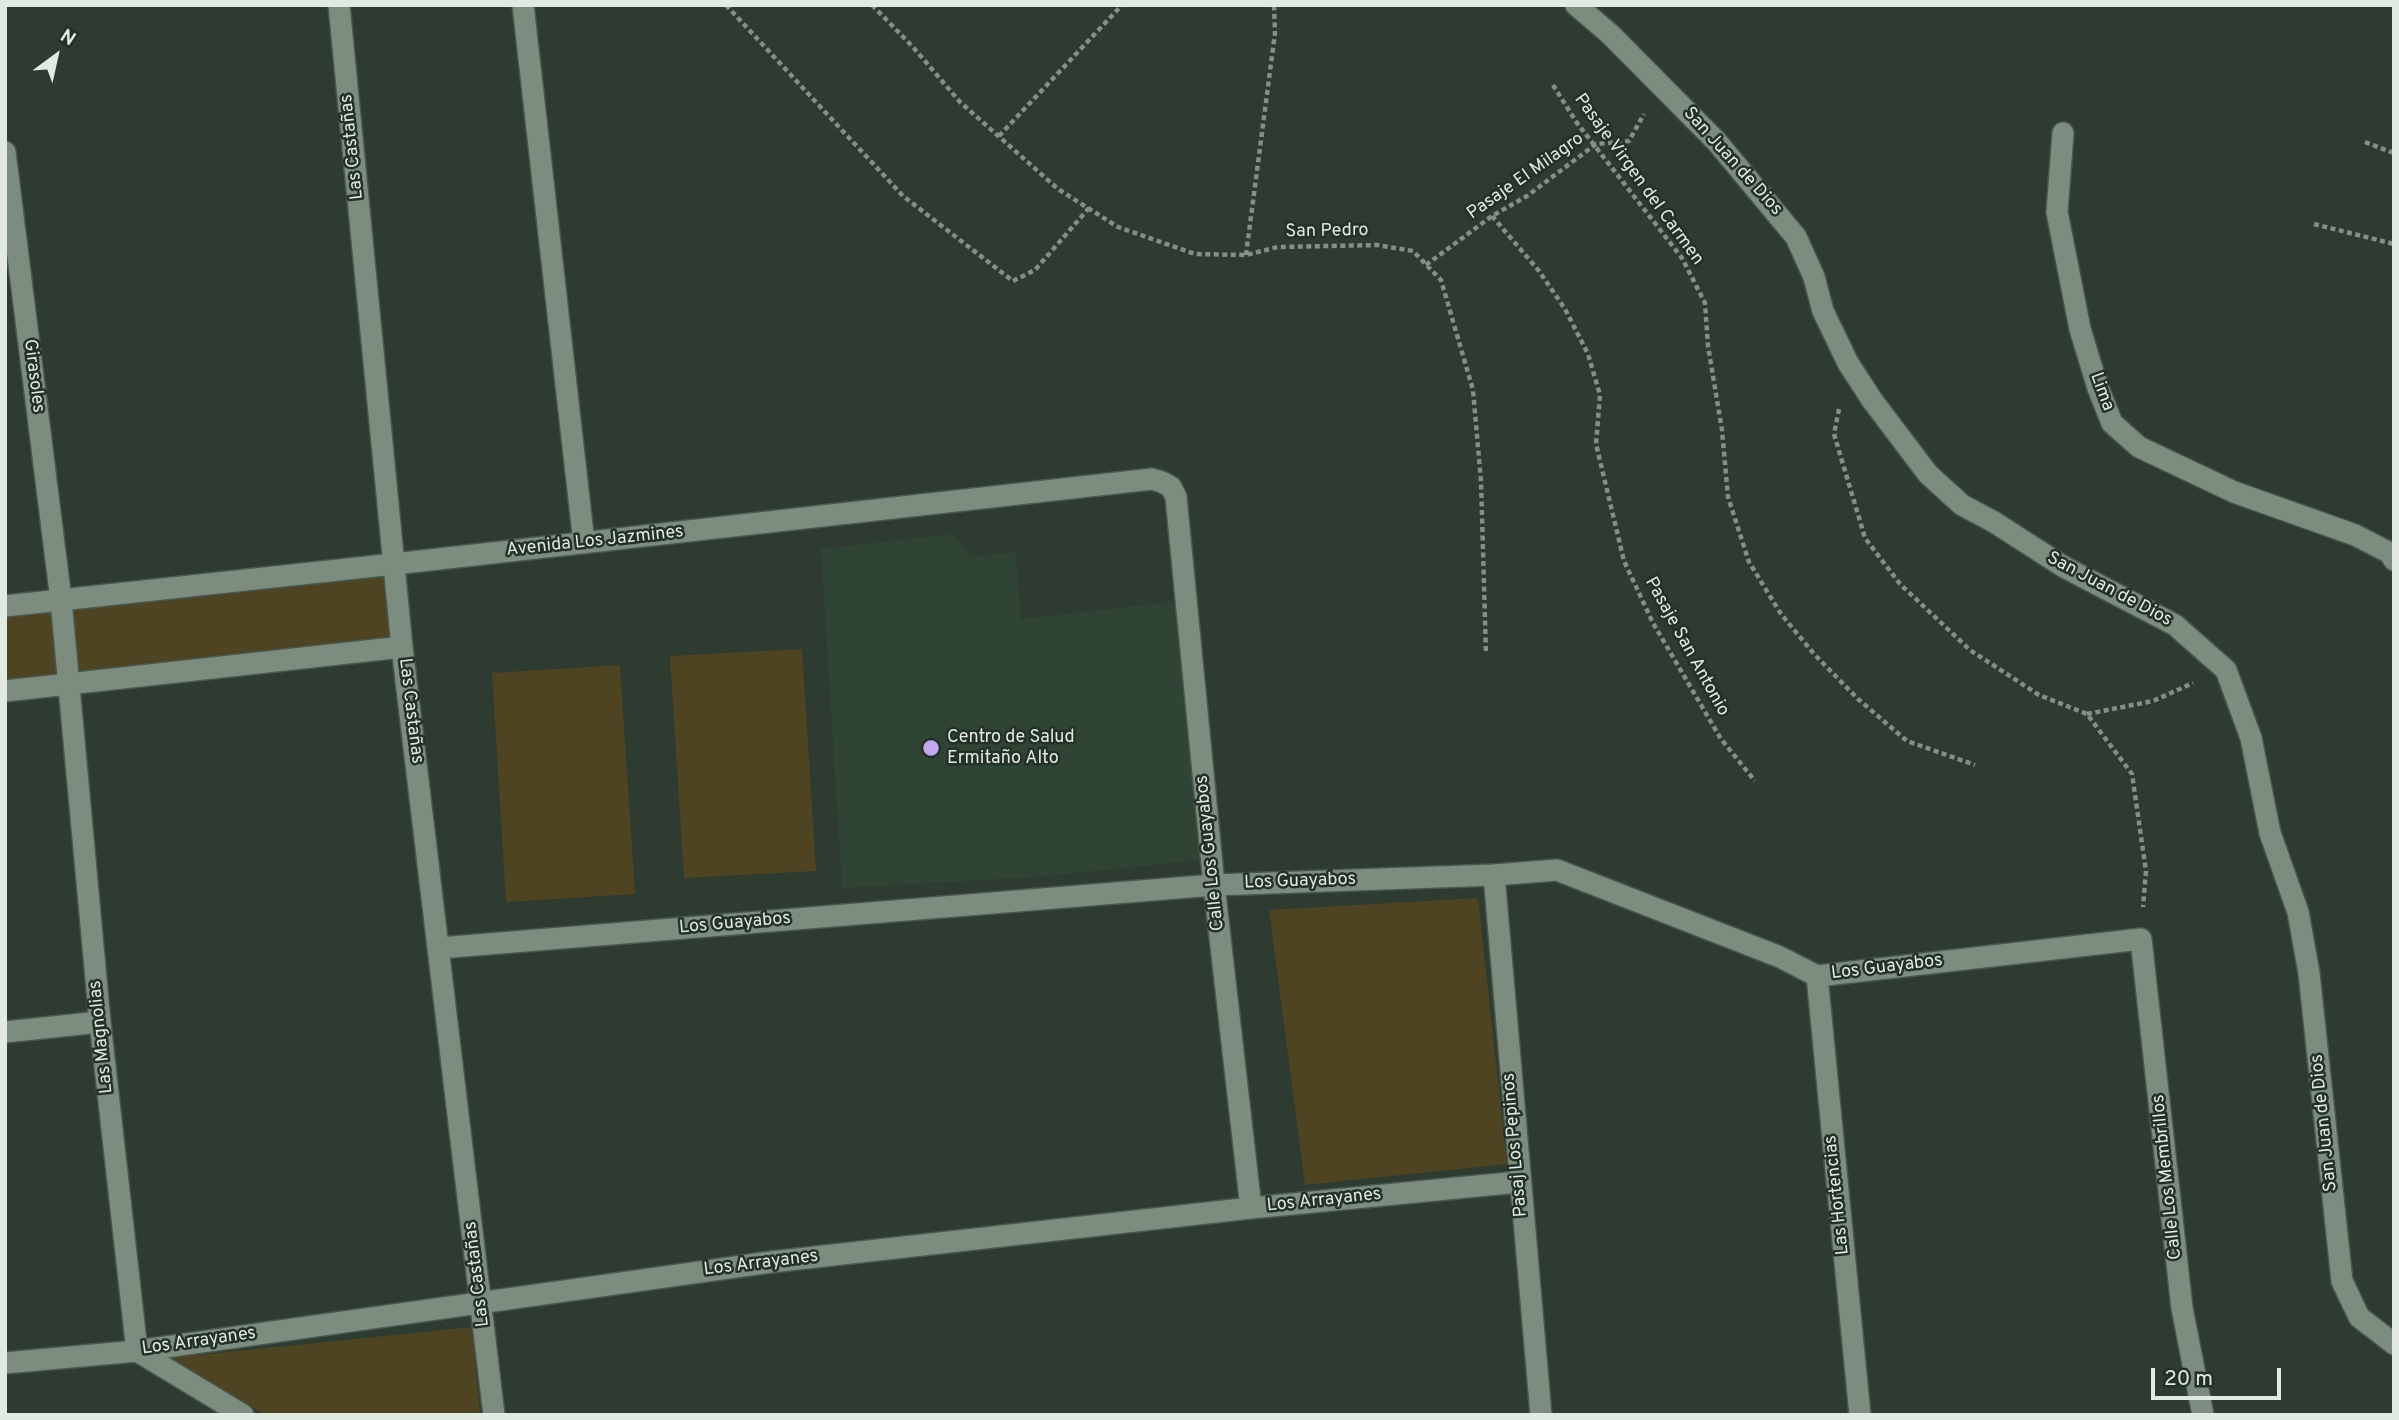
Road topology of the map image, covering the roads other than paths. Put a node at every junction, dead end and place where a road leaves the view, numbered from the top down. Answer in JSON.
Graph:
{"nodes":[{"id":1,"x":339,"y":5,"type":"edge"},
{"id":2,"x":523,"y":5,"type":"edge"},
{"id":3,"x":1576,"y":5,"type":"edge"},
{"id":4,"x":2063,"y":132,"type":"dead end"},
{"id":5,"x":5,"y":152,"type":"edge"},
{"id":6,"x":1176,"y":497,"type":"joint"},
{"id":7,"x":584,"y":543,"type":"junction"},
{"id":8,"x":2394,"y":560,"type":"edge"},
{"id":9,"x":394,"y":564,"type":"junction"},
{"id":10,"x":61,"y":600,"type":"junction"},
{"id":11,"x":5,"y":606,"type":"edge"},
{"id":12,"x":402,"y":647,"type":"junction"},
{"id":13,"x":68,"y":685,"type":"junction"},
{"id":14,"x":5,"y":691,"type":"edge"},
{"id":15,"x":1493,"y":875,"type":"junction"},
{"id":16,"x":1214,"y":885,"type":"junction"},
{"id":17,"x":2141,"y":939,"type":"joint"},
{"id":18,"x":439,"y":948,"type":"junction"},
{"id":19,"x":1817,"y":976,"type":"junction"},
{"id":20,"x":100,"y":1022,"type":"junction"},
{"id":21,"x":5,"y":1032,"type":"edge"},
{"id":22,"x":1519,"y":1182,"type":"junction"},
{"id":23,"x":1251,"y":1208,"type":"junction"},
{"id":24,"x":482,"y":1302,"type":"junction"},
{"id":25,"x":2394,"y":1344,"type":"edge"},
{"id":26,"x":138,"y":1351,"type":"junction"},
{"id":27,"x":5,"y":1363,"type":"edge"},
{"id":28,"x":243,"y":1415,"type":"edge"},
{"id":29,"x":494,"y":1415,"type":"edge"},
{"id":30,"x":1541,"y":1415,"type":"edge"},
{"id":31,"x":1860,"y":1415,"type":"edge"},
{"id":32,"x":2203,"y":1415,"type":"edge"}],
"edges":[{"from":1,"to":9,"type":"street","name":"Las Castañas"},
{"from":2,"to":7,"type":"street"},
{"from":3,"to":25,"type":"street","name":"San Juan de Dios"},
{"from":4,"to":8,"type":"street","name":"Lima"},
{"from":5,"to":10,"type":"street","name":"Girasoles"},
{"from":6,"to":7,"type":"street","name":"Avenida Los Jazmines"},
{"from":6,"to":16,"type":"street","name":"Calle Los Guayabos"},
{"from":7,"to":9,"type":"street","name":"Avenida Los Jazmines"},
{"from":9,"to":10,"type":"street","name":"Avenida Los Jazmines"},
{"from":9,"to":12,"type":"street","name":"Las Castañas"},
{"from":10,"to":11,"type":"street","name":"Avenida Los Jazmines"},
{"from":10,"to":13,"type":"street","name":"Las Magnolias"},
{"from":12,"to":13,"type":"street"},
{"from":12,"to":18,"type":"street","name":"Las Castañas"},
{"from":13,"to":14,"type":"street"},
{"from":13,"to":20,"type":"street","name":"Las Magnolias"},
{"from":15,"to":16,"type":"street","name":"Los Guayabos"},
{"from":15,"to":19,"type":"street","name":"Los Guayabos"},
{"from":15,"to":22,"type":"street","name":"Pasaj Los Pepinos"},
{"from":16,"to":18,"type":"street","name":"Los Guayabos"},
{"from":16,"to":23,"type":"street","name":"Calle Los Guayabos"},
{"from":17,"to":19,"type":"street","name":"Los Guayabos"},
{"from":17,"to":32,"type":"street","name":"Calle Los Membrillos"},
{"from":18,"to":24,"type":"street","name":"Las Castañas"},
{"from":19,"to":31,"type":"street","name":"Las Hortencias"},
{"from":20,"to":21,"type":"street"},
{"from":20,"to":26,"type":"street","name":"Las Magnolias"},
{"from":22,"to":23,"type":"street","name":"Los Arrayanes"},
{"from":22,"to":30,"type":"street","name":"Pasaj Los Pepinos"},
{"from":23,"to":24,"type":"street","name":"Los Arrayanes"},
{"from":24,"to":26,"type":"street","name":"Los Arrayanes"},
{"from":24,"to":29,"type":"street","name":"Las Castañas"},
{"from":26,"to":27,"type":"street","name":"Los Arrayanes"},
{"from":26,"to":28,"type":"street"}]}
